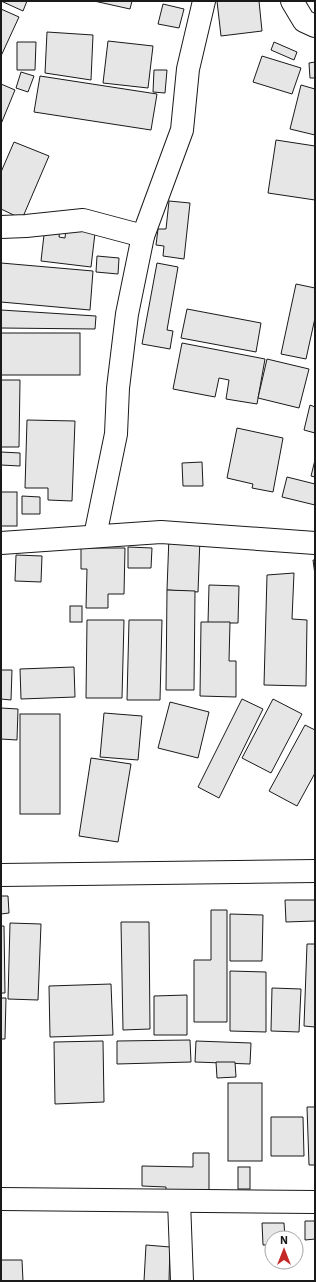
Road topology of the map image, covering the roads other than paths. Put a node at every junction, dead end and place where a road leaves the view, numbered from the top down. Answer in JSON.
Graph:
{"nodes":[{"id":1,"x":204,"y":1,"type":"edge"},
{"id":2,"x":292,"y":1,"type":"edge"},
{"id":3,"x":315,"y":26,"type":"edge"},
{"id":4,"x":1,"y":227,"type":"edge"},
{"id":5,"x":143,"y":236,"type":"junction"},
{"id":6,"x":95,"y":536,"type":"junction"},
{"id":7,"x":1,"y":543,"type":"edge"},
{"id":8,"x":315,"y":543,"type":"edge"},
{"id":9,"x":315,"y":871,"type":"edge"},
{"id":10,"x":1,"y":875,"type":"edge"},
{"id":11,"x":1,"y":1199,"type":"edge"},
{"id":12,"x":179,"y":1201,"type":"junction"},
{"id":13,"x":315,"y":1202,"type":"edge"},
{"id":14,"x":182,"y":1281,"type":"edge"}],
"edges":[{"from":1,"to":5,"type":"street"},
{"from":2,"to":3,"type":"street"},
{"from":4,"to":5,"type":"street"},
{"from":5,"to":6,"type":"street"},
{"from":6,"to":7,"type":"street"},
{"from":6,"to":8,"type":"street"},
{"from":9,"to":10,"type":"street"},
{"from":11,"to":12,"type":"street"},
{"from":12,"to":13,"type":"street"},
{"from":12,"to":14,"type":"street"}]}
